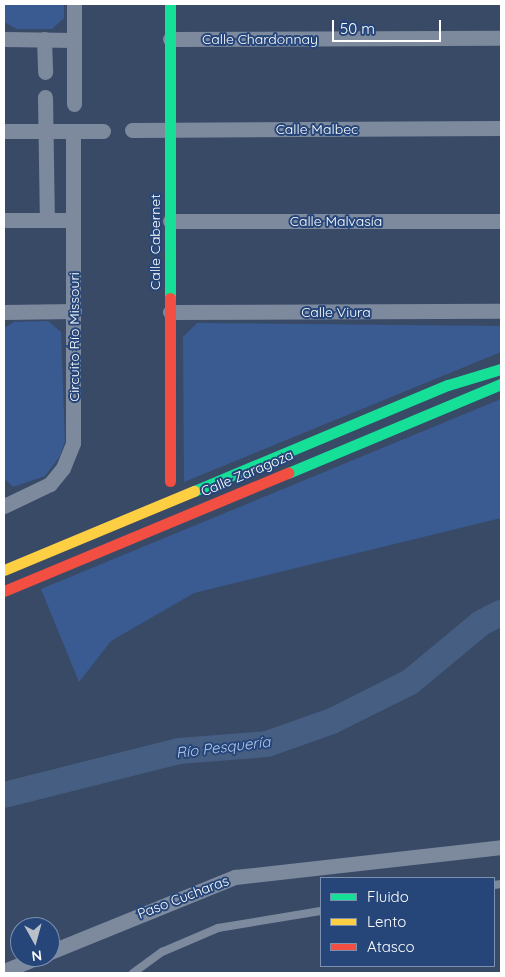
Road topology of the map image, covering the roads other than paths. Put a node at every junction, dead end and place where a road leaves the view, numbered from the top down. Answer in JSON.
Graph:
{"nodes":[{"id":1,"x":74,"y":4,"type":"edge"},
{"id":2,"x":170,"y":4,"type":"edge"},
{"id":3,"x":501,"y":38,"type":"edge"},
{"id":4,"x":4,"y":39,"type":"edge"},
{"id":5,"x":44,"y":39,"type":"junction"},
{"id":6,"x":170,"y":39,"type":"junction"},
{"id":7,"x":74,"y":40,"type":"junction"},
{"id":8,"x":45,"y":72,"type":"dead end"},
{"id":9,"x":46,"y":97,"type":"dead end"},
{"id":10,"x":74,"y":104,"type":"dead end"},
{"id":11,"x":501,"y":128,"type":"edge"},
{"id":12,"x":132,"y":130,"type":"dead end"},
{"id":13,"x":170,"y":130,"type":"junction"},
{"id":14,"x":4,"y":131,"type":"edge"},
{"id":15,"x":46,"y":131,"type":"junction"},
{"id":16,"x":73,"y":131,"type":"junction"},
{"id":17,"x":104,"y":131,"type":"dead end"},
{"id":18,"x":4,"y":220,"type":"edge"},
{"id":19,"x":47,"y":220,"type":"junction"},
{"id":20,"x":73,"y":220,"type":"junction"},
{"id":21,"x":170,"y":221,"type":"junction"},
{"id":22,"x":501,"y":221,"type":"edge"},
{"id":23,"x":74,"y":311,"type":"junction"},
{"id":24,"x":501,"y":311,"type":"edge"},
{"id":25,"x":4,"y":312,"type":"edge"},
{"id":26,"x":170,"y":312,"type":"junction"},
{"id":27,"x":501,"y":369,"type":"edge"},
{"id":28,"x":501,"y":384,"type":"edge"},
{"id":29,"x":170,"y":481,"type":"dead end"},
{"id":30,"x":163,"y":504,"type":"junction"},
{"id":31,"x":4,"y":506,"type":"edge"},
{"id":32,"x":170,"y":521,"type":"junction"},
{"id":33,"x":4,"y":570,"type":"edge"},
{"id":34,"x":4,"y":591,"type":"edge"},
{"id":35,"x":501,"y":847,"type":"edge"},
{"id":36,"x":320,"y":912,"type":"edge"},
{"id":37,"x":60,"y":948,"type":"edge"},
{"id":38,"x":133,"y":973,"type":"edge"}],
"edges":[{"from":1,"to":7,"type":"street"},
{"from":2,"to":6,"type":"street","name":"Calle Cabernet"},
{"from":3,"to":6,"type":"street","name":"Calle Chardonnay"},
{"from":4,"to":5,"type":"street"},
{"from":5,"to":7,"type":"street"},
{"from":5,"to":8,"type":"street"},
{"from":6,"to":13,"type":"street","name":"Calle Cabernet"},
{"from":7,"to":10,"type":"street"},
{"from":9,"to":15,"type":"street"},
{"from":11,"to":13,"type":"street","name":"Calle Malbec"},
{"from":12,"to":13,"type":"street","name":"Calle Malbec"},
{"from":13,"to":21,"type":"street","name":"Calle Cabernet"},
{"from":14,"to":15,"type":"street"},
{"from":15,"to":16,"type":"street"},
{"from":15,"to":19,"type":"street"},
{"from":16,"to":17,"type":"street"},
{"from":16,"to":20,"type":"street","name":"Circuito Río Missouri"},
{"from":18,"to":19,"type":"street"},
{"from":19,"to":20,"type":"street"},
{"from":20,"to":23,"type":"street","name":"Circuito Río Missouri"},
{"from":21,"to":22,"type":"street","name":"Calle Malvasía"},
{"from":21,"to":26,"type":"street","name":"Calle Cabernet"},
{"from":23,"to":25,"type":"street"},
{"from":23,"to":31,"type":"street","name":"Circuito Río Missouri"},
{"from":24,"to":26,"type":"street","name":"Calle Viura"},
{"from":26,"to":29,"type":"street","name":"Calle Cabernet"},
{"from":27,"to":30,"type":"street","name":"Calle Zaragoza"},
{"from":28,"to":32,"type":"street","name":"Calle Zaragoza"},
{"from":30,"to":32,"type":"street"},
{"from":30,"to":33,"type":"street","name":"Calle Zaragoza"},
{"from":32,"to":34,"type":"street","name":"Calle Zaragoza"},
{"from":35,"to":37,"type":"street","name":"Paso Cucharas"},
{"from":36,"to":38,"type":"lane"}]}
